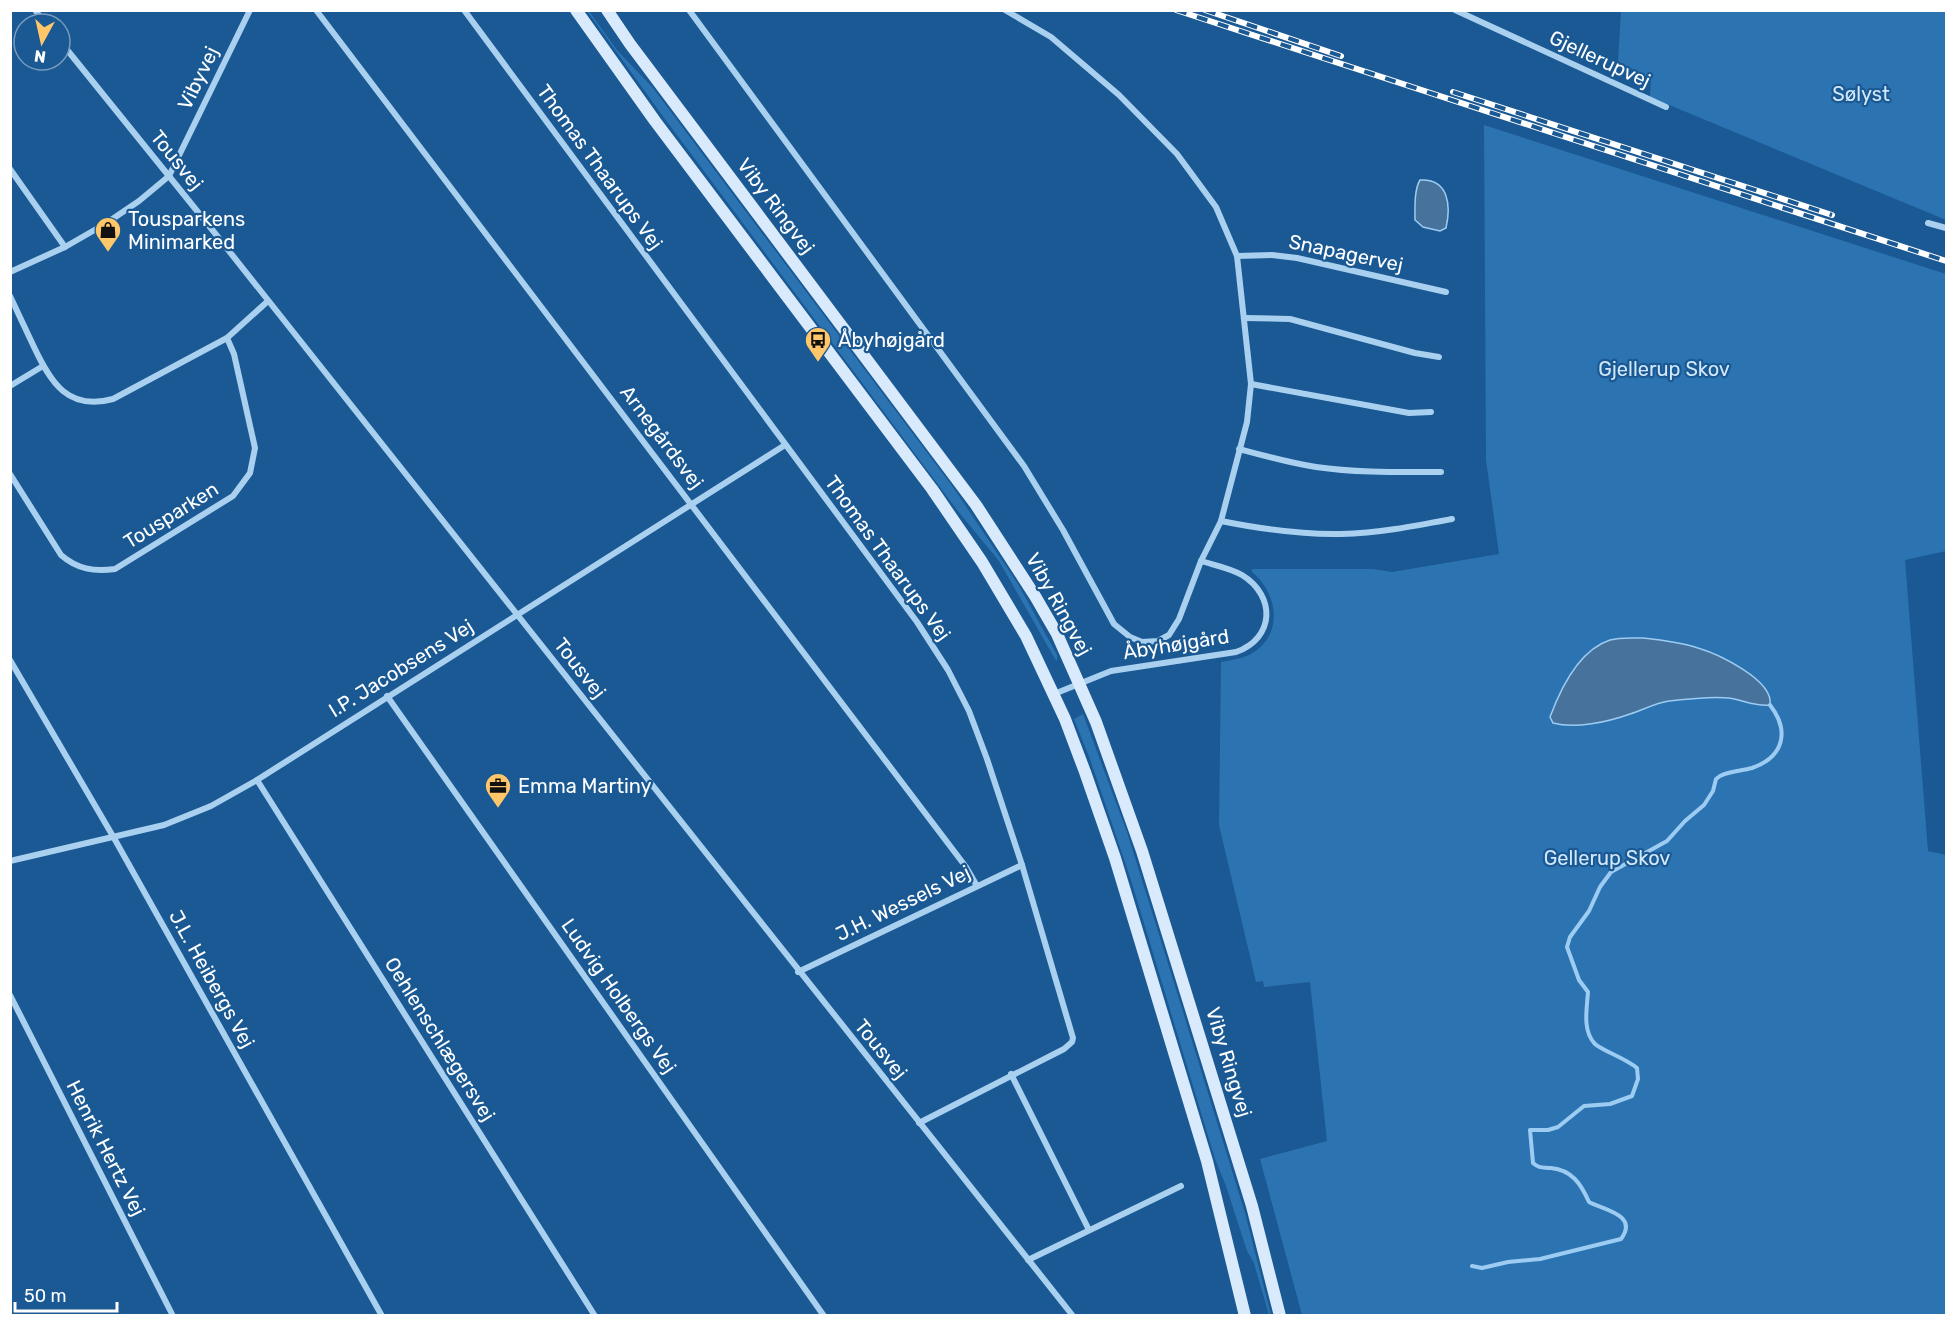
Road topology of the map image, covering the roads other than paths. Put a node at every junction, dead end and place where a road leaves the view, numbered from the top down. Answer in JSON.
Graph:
{"nodes":[{"id":1,"x":250,"y":10,"type":"edge"},
{"id":2,"x":316,"y":10,"type":"edge"},
{"id":3,"x":464,"y":10,"type":"edge"},
{"id":4,"x":576,"y":10,"type":"edge"},
{"id":5,"x":607,"y":10,"type":"edge"},
{"id":6,"x":689,"y":10,"type":"edge"},
{"id":7,"x":1005,"y":10,"type":"edge"},
{"id":8,"x":1455,"y":10,"type":"edge"},
{"id":9,"x":72,"y":57,"type":"edge"},
{"id":10,"x":1666,"y":107,"type":"dead end"},
{"id":11,"x":10,"y":169,"type":"edge"},
{"id":12,"x":169,"y":176,"type":"junction"},
{"id":13,"x":1928,"y":223,"type":"dead end"},
{"id":14,"x":1947,"y":228,"type":"edge"},
{"id":15,"x":65,"y":247,"type":"junction"},
{"id":16,"x":1237,"y":256,"type":"junction"},
{"id":17,"x":10,"y":272,"type":"edge"},
{"id":18,"x":1446,"y":292,"type":"dead end"},
{"id":19,"x":10,"y":296,"type":"edge"},
{"id":20,"x":268,"y":301,"type":"junction"},
{"id":21,"x":1245,"y":318,"type":"junction"},
{"id":22,"x":227,"y":338,"type":"junction"},
{"id":23,"x":1439,"y":357,"type":"dead end"},
{"id":24,"x":43,"y":366,"type":"junction"},
{"id":25,"x":1251,"y":384,"type":"junction"},
{"id":26,"x":10,"y":386,"type":"edge"},
{"id":27,"x":1431,"y":412,"type":"dead end"},
{"id":28,"x":785,"y":445,"type":"junction"},
{"id":29,"x":1239,"y":449,"type":"junction"},
{"id":30,"x":1441,"y":472,"type":"dead end"},
{"id":31,"x":10,"y":474,"type":"edge"},
{"id":32,"x":692,"y":503,"type":"junction"},
{"id":33,"x":1452,"y":519,"type":"dead end"},
{"id":34,"x":1221,"y":521,"type":"junction"},
{"id":35,"x":1201,"y":561,"type":"junction"},
{"id":36,"x":517,"y":614,"type":"junction"},
{"id":37,"x":10,"y":660,"type":"edge"},
{"id":38,"x":1079,"y":683,"type":"junction"},
{"id":39,"x":1054,"y":694,"type":"junction"},
{"id":40,"x":387,"y":696,"type":"junction"},
{"id":41,"x":257,"y":780,"type":"junction"},
{"id":42,"x":114,"y":838,"type":"junction"},
{"id":43,"x":10,"y":861,"type":"edge"},
{"id":44,"x":1022,"y":866,"type":"junction"},
{"id":45,"x":977,"y":886,"type":"junction"},
{"id":46,"x":798,"y":972,"type":"junction"},
{"id":47,"x":10,"y":995,"type":"edge"},
{"id":48,"x":1011,"y":1074,"type":"junction"},
{"id":49,"x":919,"y":1123,"type":"junction"},
{"id":50,"x":1181,"y":1186,"type":"dead end"},
{"id":51,"x":1089,"y":1230,"type":"junction"},
{"id":52,"x":1028,"y":1260,"type":"junction"},
{"id":53,"x":173,"y":1316,"type":"edge"},
{"id":54,"x":382,"y":1316,"type":"edge"},
{"id":55,"x":595,"y":1316,"type":"edge"},
{"id":56,"x":824,"y":1316,"type":"edge"},
{"id":57,"x":1073,"y":1316,"type":"edge"},
{"id":58,"x":1245,"y":1316,"type":"edge"},
{"id":59,"x":1280,"y":1316,"type":"edge"}],
"edges":[{"from":1,"to":12,"type":"street","name":"Vibyvej"},
{"from":2,"to":32,"type":"street","name":"Arnegårdsvej"},
{"from":3,"to":28,"type":"street","name":"Thomas Thaarups Vej"},
{"from":4,"to":39,"type":"main road"},
{"from":5,"to":38,"type":"main road","name":"Viby Ringvej"},
{"from":6,"to":35,"type":"street","name":"Åbyhøjgård"},
{"from":7,"to":16,"type":"street","name":"Åbyhøjgård"},
{"from":8,"to":10,"type":"street","name":"Gjellerupvej"},
{"from":9,"to":12,"type":"street","name":"Tousvej"},
{"from":11,"to":15,"type":"street"},
{"from":12,"to":15,"type":"street","name":"Vibyvej"},
{"from":12,"to":20,"type":"street","name":"Tousvej"},
{"from":13,"to":14,"type":"street"},
{"from":15,"to":17,"type":"street","name":"Vibyvej"},
{"from":16,"to":18,"type":"street","name":"Snapagervej"},
{"from":16,"to":21,"type":"street","name":"Åbyhøjgård"},
{"from":19,"to":24,"type":"street"},
{"from":20,"to":22,"type":"street"},
{"from":20,"to":36,"type":"street","name":"Tousvej"},
{"from":21,"to":23,"type":"street"},
{"from":21,"to":25,"type":"street","name":"Åbyhøjgård"},
{"from":22,"to":24,"type":"street"},
{"from":22,"to":31,"type":"street","name":"Tousparken"},
{"from":24,"to":26,"type":"street"},
{"from":25,"to":27,"type":"street"},
{"from":25,"to":29,"type":"street","name":"Åbyhøjgård"},
{"from":28,"to":32,"type":"street","name":"I.P. Jacobsens Vej"},
{"from":28,"to":44,"type":"street","name":"Thomas Thaarups Vej"},
{"from":29,"to":30,"type":"street"},
{"from":29,"to":34,"type":"street","name":"Åbyhøjgård"},
{"from":32,"to":36,"type":"street","name":"I.P. Jacobsens Vej"},
{"from":32,"to":45,"type":"street","name":"Arnegårdsvej"},
{"from":33,"to":34,"type":"street"},
{"from":34,"to":35,"type":"street","name":"Åbyhøjgård"},
{"from":35,"to":38,"type":"street","name":"Åbyhøjgård"},
{"from":36,"to":40,"type":"street","name":"I.P. Jacobsens Vej"},
{"from":36,"to":46,"type":"street","name":"Tousvej"},
{"from":37,"to":42,"type":"street","name":"J.L. Heibergs Vej"},
{"from":38,"to":39,"type":"street","name":"Åbyhøjgård"},
{"from":38,"to":59,"type":"main road","name":"Viby Ringvej"},
{"from":39,"to":58,"type":"main road"},
{"from":40,"to":41,"type":"street","name":"I.P. Jacobsens Vej"},
{"from":40,"to":56,"type":"street","name":"Ludvig Holbergs Vej"},
{"from":41,"to":42,"type":"street","name":"I.P. Jacobsens Vej"},
{"from":41,"to":55,"type":"street","name":"Oehlenschlægersvej"},
{"from":42,"to":43,"type":"street","name":"I.P. Jacobsens Vej"},
{"from":42,"to":54,"type":"street","name":"J.L. Heibergs Vej"},
{"from":44,"to":45,"type":"street","name":"J.H. Wessels Vej"},
{"from":44,"to":48,"type":"street","name":"Thomas Thaarups Vej"},
{"from":45,"to":46,"type":"street","name":"J.H. Wessels Vej"},
{"from":46,"to":49,"type":"street","name":"Tousvej"},
{"from":47,"to":53,"type":"street","name":"Henrik Hertz Vej"},
{"from":48,"to":49,"type":"street","name":"Thomas Thaarups Vej"},
{"from":48,"to":51,"type":"street"},
{"from":49,"to":52,"type":"street","name":"Tousvej"},
{"from":50,"to":51,"type":"street"},
{"from":51,"to":52,"type":"street"},
{"from":52,"to":57,"type":"street","name":"Tousvej"}]}
